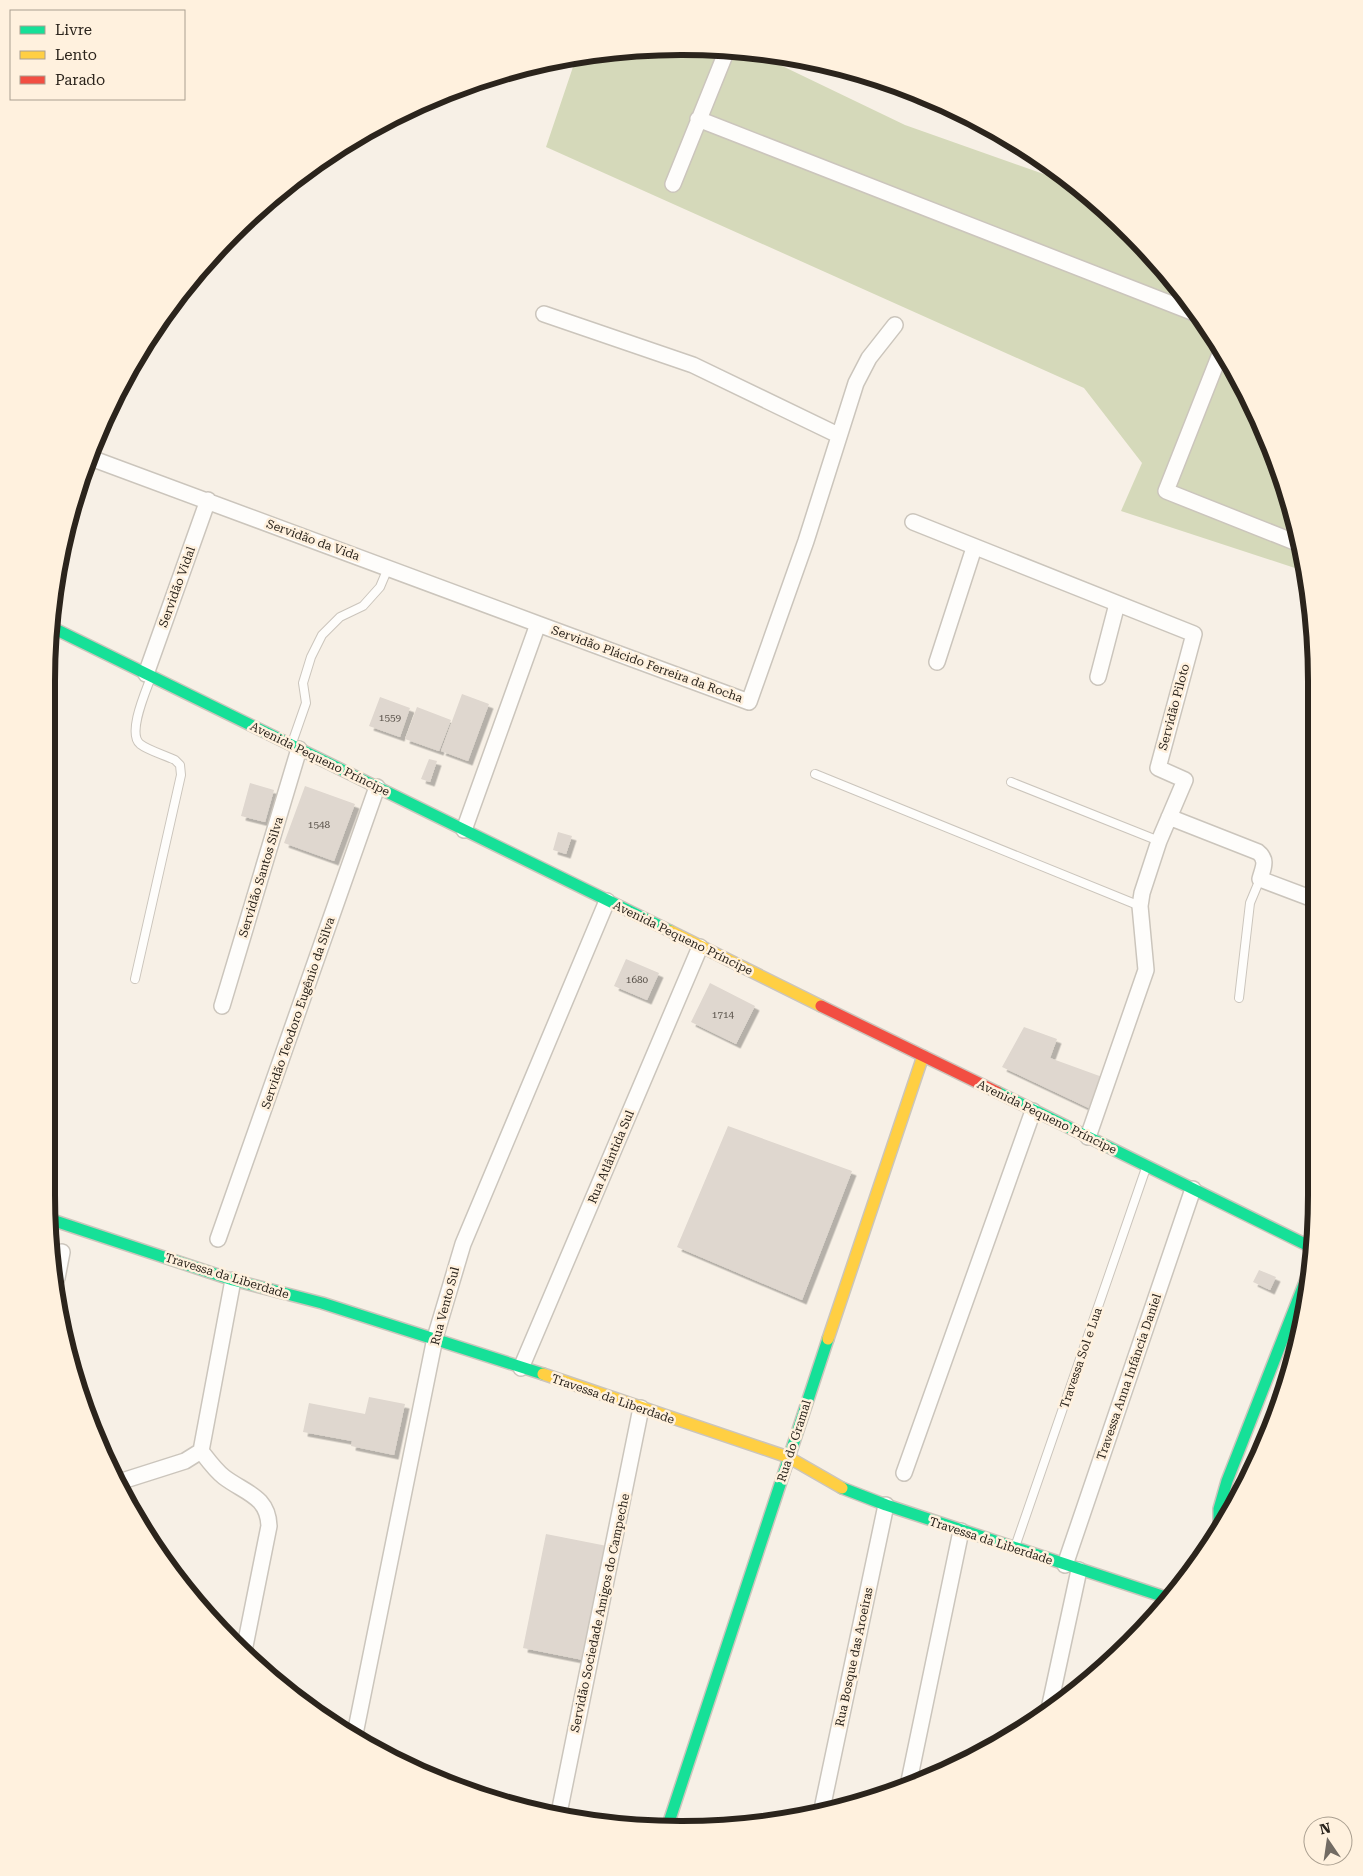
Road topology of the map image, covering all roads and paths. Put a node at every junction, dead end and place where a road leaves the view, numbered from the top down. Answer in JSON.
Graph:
{"nodes":[{"id":1,"x":724,"y":56,"type":"edge"},
{"id":2,"x":698,"y":119,"type":"junction"},
{"id":3,"x":673,"y":184,"type":"dead end"},
{"id":4,"x":1186,"y":310,"type":"edge"},
{"id":5,"x":544,"y":314,"type":"dead end"},
{"id":6,"x":895,"y":325,"type":"dead end"},
{"id":7,"x":1218,"y":359,"type":"edge"},
{"id":8,"x":838,"y":436,"type":"junction"},
{"id":9,"x":96,"y":460,"type":"edge"},
{"id":10,"x":208,"y":500,"type":"junction"},
{"id":11,"x":913,"y":522,"type":"dead end"},
{"id":12,"x":1292,"y":541,"type":"edge"},
{"id":13,"x":974,"y":548,"type":"junction"},
{"id":14,"x":388,"y":568,"type":"junction"},
{"id":15,"x":1117,"y":604,"type":"junction"},
{"id":16,"x":538,"y":624,"type":"junction"},
{"id":17,"x":57,"y":630,"type":"edge"},
{"id":18,"x":937,"y":662,"type":"dead end"},
{"id":19,"x":149,"y":675,"type":"junction"},
{"id":20,"x":1098,"y":677,"type":"dead end"},
{"id":21,"x":295,"y":747,"type":"junction"},
{"id":22,"x":815,"y":774,"type":"dead end"},
{"id":23,"x":1011,"y":782,"type":"dead end"},
{"id":24,"x":378,"y":787,"type":"junction"},
{"id":25,"x":1169,"y":818,"type":"junction"},
{"id":26,"x":464,"y":830,"type":"junction"},
{"id":27,"x":1159,"y":841,"type":"junction"},
{"id":28,"x":1260,"y":879,"type":"junction"},
{"id":29,"x":1308,"y":897,"type":"edge"},
{"id":30,"x":607,"y":900,"type":"junction"},
{"id":31,"x":1140,"y":906,"type":"junction"},
{"id":32,"x":700,"y":947,"type":"junction"},
{"id":33,"x":135,"y":979,"type":"dead end"},
{"id":34,"x":1239,"y":998,"type":"dead end"},
{"id":35,"x":222,"y":1006,"type":"dead end"},
{"id":36,"x":923,"y":1056,"type":"junction"},
{"id":37,"x":1033,"y":1111,"type":"junction"},
{"id":38,"x":1088,"y":1137,"type":"junction"},
{"id":39,"x":1147,"y":1166,"type":"junction"},
{"id":40,"x":1192,"y":1189,"type":"junction"},
{"id":41,"x":56,"y":1221,"type":"edge"},
{"id":42,"x":218,"y":1239,"type":"dead end"},
{"id":43,"x":1306,"y":1245,"type":"edge"},
{"id":44,"x":62,"y":1252,"type":"dead end"},
{"id":45,"x":59,"y":1267,"type":"edge"},
{"id":46,"x":233,"y":1280,"type":"junction"},
{"id":47,"x":1300,"y":1295,"type":"edge"},
{"id":48,"x":435,"y":1338,"type":"junction"},
{"id":49,"x":521,"y":1368,"type":"junction"},
{"id":50,"x":641,"y":1408,"type":"junction"},
{"id":51,"x":201,"y":1451,"type":"junction"},
{"id":52,"x":788,"y":1458,"type":"junction"},
{"id":53,"x":904,"y":1473,"type":"dead end"},
{"id":54,"x":124,"y":1480,"type":"edge"},
{"id":55,"x":886,"y":1505,"type":"junction"},
{"id":56,"x":1219,"y":1515,"type":"edge"},
{"id":57,"x":962,"y":1532,"type":"junction"},
{"id":58,"x":1014,"y":1549,"type":"junction"},
{"id":59,"x":1072,"y":1568,"type":"junction"},
{"id":60,"x":1162,"y":1598,"type":"edge"},
{"id":61,"x":245,"y":1645,"type":"edge"},
{"id":62,"x":1050,"y":1701,"type":"edge"},
{"id":63,"x":356,"y":1729,"type":"edge"},
{"id":64,"x":910,"y":1777,"type":"edge"},
{"id":65,"x":823,"y":1805,"type":"edge"},
{"id":66,"x":560,"y":1809,"type":"edge"},
{"id":67,"x":669,"y":1821,"type":"edge"}],
"edges":[{"from":1,"to":2,"type":"street"},
{"from":2,"to":3,"type":"street"},
{"from":2,"to":4,"type":"street"},
{"from":5,"to":8,"type":"street"},
{"from":6,"to":8,"type":"street","name":"Servidão Plácido Ferreira da Rocha"},
{"from":7,"to":12,"type":"street"},
{"from":8,"to":16,"type":"street","name":"Servidão Plácido Ferreira da Rocha"},
{"from":9,"to":10,"type":"street","name":"Servidão da Vida"},
{"from":10,"to":14,"type":"street","name":"Servidão da Vida"},
{"from":10,"to":19,"type":"street","name":"Servidão Vidal"},
{"from":11,"to":13,"type":"street","name":"Servidão Piloto"},
{"from":13,"to":15,"type":"street","name":"Servidão Piloto"},
{"from":13,"to":18,"type":"street"},
{"from":14,"to":16,"type":"street","name":"Servidão da Vida"},
{"from":14,"to":21,"type":"lane"},
{"from":15,"to":20,"type":"street"},
{"from":15,"to":25,"type":"street","name":"Servidão Piloto"},
{"from":16,"to":26,"type":"street","name":"Servidão Plácido Ferreira da Rocha"},
{"from":17,"to":19,"type":"main road","name":"Avenida Pequeno Príncipe"},
{"from":19,"to":21,"type":"main road","name":"Avenida Pequeno Príncipe"},
{"from":19,"to":33,"type":"lane"},
{"from":21,"to":24,"type":"main road","name":"Avenida Pequeno Príncipe"},
{"from":21,"to":35,"type":"street","name":"Servidão Santos Silva"},
{"from":22,"to":31,"type":"lane"},
{"from":23,"to":27,"type":"lane"},
{"from":24,"to":26,"type":"main road","name":"Avenida Pequeno Príncipe"},
{"from":24,"to":42,"type":"street","name":"Servidão Teodoro Eugênio da Silva"},
{"from":25,"to":27,"type":"street","name":"Servidão Piloto"},
{"from":25,"to":28,"type":"street"},
{"from":26,"to":30,"type":"main road","name":"Avenida Pequeno Príncipe"},
{"from":27,"to":31,"type":"street","name":"Servidão Piloto"},
{"from":28,"to":29,"type":"street"},
{"from":28,"to":34,"type":"lane"},
{"from":30,"to":32,"type":"main road","name":"Avenida Pequeno Príncipe"},
{"from":30,"to":48,"type":"street","name":"Rua Vento Sul"},
{"from":31,"to":38,"type":"street","name":"Servidão Piloto"},
{"from":32,"to":36,"type":"main road","name":"Avenida Pequeno Príncipe"},
{"from":32,"to":49,"type":"street","name":"Rua Atlântida Sul"},
{"from":36,"to":37,"type":"main road","name":"Avenida Pequeno Príncipe"},
{"from":36,"to":52,"type":"main road","name":"Rua do Gramal"},
{"from":37,"to":38,"type":"main road","name":"Avenida Pequeno Príncipe"},
{"from":37,"to":53,"type":"street"},
{"from":38,"to":39,"type":"main road","name":"Avenida Pequeno Príncipe"},
{"from":39,"to":40,"type":"main road","name":"Avenida Pequeno Príncipe"},
{"from":39,"to":58,"type":"lane","name":"Travessa Sol e Lua"},
{"from":40,"to":43,"type":"main road","name":"Avenida Pequeno Príncipe"},
{"from":40,"to":59,"type":"street","name":"Travessa Anna Infância Daniel"},
{"from":41,"to":46,"type":"main road","name":"Travessa da Liberdade"},
{"from":44,"to":45,"type":"street"},
{"from":46,"to":48,"type":"main road","name":"Travessa da Liberdade"},
{"from":46,"to":51,"type":"street"},
{"from":47,"to":56,"type":"main road"},
{"from":48,"to":49,"type":"main road","name":"Travessa da Liberdade"},
{"from":48,"to":63,"type":"street","name":"Rua Vento Sul"},
{"from":49,"to":50,"type":"main road","name":"Travessa da Liberdade"},
{"from":50,"to":52,"type":"main road","name":"Travessa da Liberdade"},
{"from":50,"to":66,"type":"street","name":"Servidão Sociedade Amigos do Campeche"},
{"from":51,"to":54,"type":"street"},
{"from":51,"to":61,"type":"street"},
{"from":52,"to":55,"type":"main road","name":"Travessa da Liberdade"},
{"from":52,"to":67,"type":"main road","name":"Rua do Gramal"},
{"from":55,"to":57,"type":"main road","name":"Travessa da Liberdade"},
{"from":55,"to":65,"type":"street","name":"Rua Bosque das Aroeiras"},
{"from":57,"to":58,"type":"main road","name":"Travessa da Liberdade"},
{"from":57,"to":64,"type":"street"},
{"from":58,"to":59,"type":"main road","name":"Travessa da Liberdade"},
{"from":59,"to":60,"type":"main road","name":"Travessa da Liberdade"},
{"from":59,"to":62,"type":"street","name":"Travessa Anna Infância Daniel"}]}
